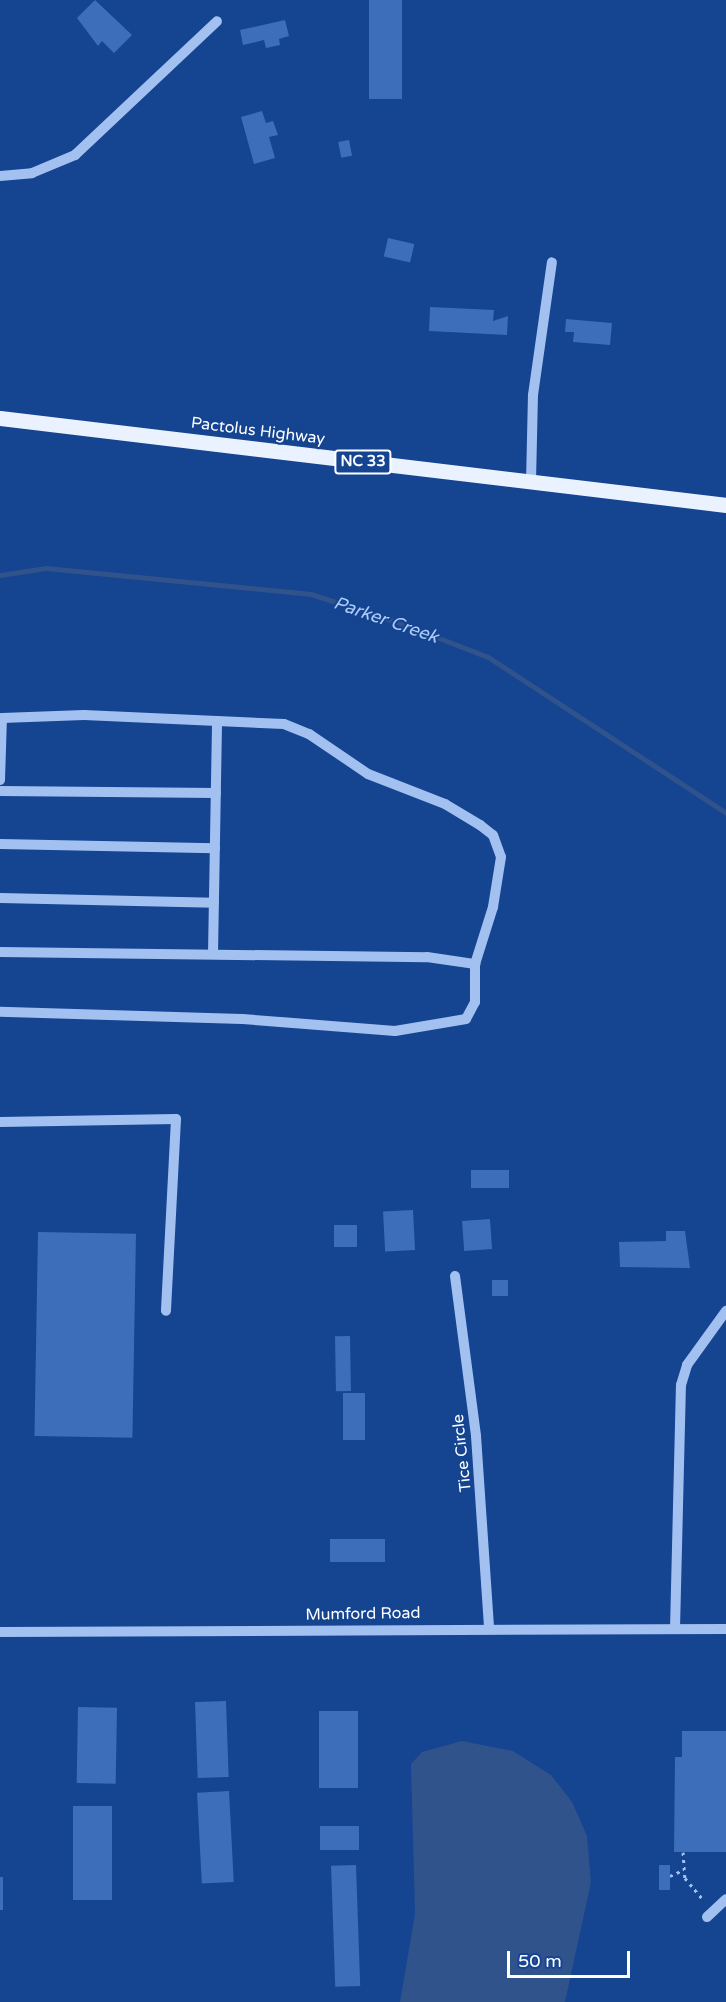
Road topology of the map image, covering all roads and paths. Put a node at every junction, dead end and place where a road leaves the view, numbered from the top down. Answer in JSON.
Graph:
{"nodes":[{"id":1,"x":217,"y":21,"type":"dead end"},
{"id":2,"x":0,"y":176,"type":"edge"},
{"id":3,"x":552,"y":262,"type":"dead end"},
{"id":4,"x":0,"y":418,"type":"edge"},
{"id":5,"x":531,"y":482,"type":"junction"},
{"id":6,"x":726,"y":505,"type":"edge"},
{"id":7,"x":217,"y":721,"type":"junction"},
{"id":8,"x":0,"y":780,"type":"edge"},
{"id":9,"x":0,"y":791,"type":"edge"},
{"id":10,"x":216,"y":793,"type":"junction"},
{"id":11,"x":0,"y":844,"type":"edge"},
{"id":12,"x":215,"y":848,"type":"junction"},
{"id":13,"x":0,"y":898,"type":"edge"},
{"id":14,"x":214,"y":903,"type":"junction"},
{"id":15,"x":0,"y":952,"type":"edge"},
{"id":16,"x":213,"y":954,"type":"junction"},
{"id":17,"x":475,"y":964,"type":"junction"},
{"id":18,"x":0,"y":1012,"type":"edge"},
{"id":19,"x":0,"y":1122,"type":"edge"},
{"id":20,"x":455,"y":1276,"type":"dead end"},
{"id":21,"x":166,"y":1311,"type":"dead end"},
{"id":22,"x":726,"y":1311,"type":"edge"},
{"id":23,"x":489,"y":1628,"type":"junction"},
{"id":24,"x":675,"y":1629,"type":"junction"},
{"id":25,"x":726,"y":1629,"type":"edge"},
{"id":26,"x":0,"y":1632,"type":"edge"},
{"id":27,"x":683,"y":1852,"type":"dead end"},
{"id":28,"x":683,"y":1870,"type":"junction"},
{"id":29,"x":670,"y":1876,"type":"dead end"},
{"id":30,"x":702,"y":1898,"type":"dead end"},
{"id":31,"x":726,"y":1899,"type":"edge"},
{"id":32,"x":707,"y":1917,"type":"dead end"}],
"edges":[{"from":1,"to":2,"type":"street"},
{"from":3,"to":5,"type":"street"},
{"from":4,"to":5,"type":"main road","name":"Pactolus Highway","number":"NC 33"},
{"from":5,"to":6,"type":"main road","name":"Pactolus Highway","number":"NC 33"},
{"from":7,"to":8,"type":"street"},
{"from":7,"to":10,"type":"street"},
{"from":7,"to":17,"type":"street"},
{"from":9,"to":10,"type":"street"},
{"from":10,"to":12,"type":"street"},
{"from":11,"to":12,"type":"street"},
{"from":12,"to":14,"type":"street"},
{"from":13,"to":14,"type":"street"},
{"from":14,"to":16,"type":"street"},
{"from":15,"to":16,"type":"street"},
{"from":16,"to":17,"type":"street"},
{"from":17,"to":18,"type":"street"},
{"from":19,"to":21,"type":"street"},
{"from":20,"to":23,"type":"street","name":"Tice Circle"},
{"from":22,"to":24,"type":"street"},
{"from":23,"to":24,"type":"street","name":"Mumford Road"},
{"from":23,"to":26,"type":"street","name":"Mumford Road"},
{"from":24,"to":25,"type":"street","name":"Mumford Road"},
{"from":27,"to":28,"type":"path"},
{"from":28,"to":29,"type":"path"},
{"from":28,"to":30,"type":"path"},
{"from":31,"to":32,"type":"street"}]}
